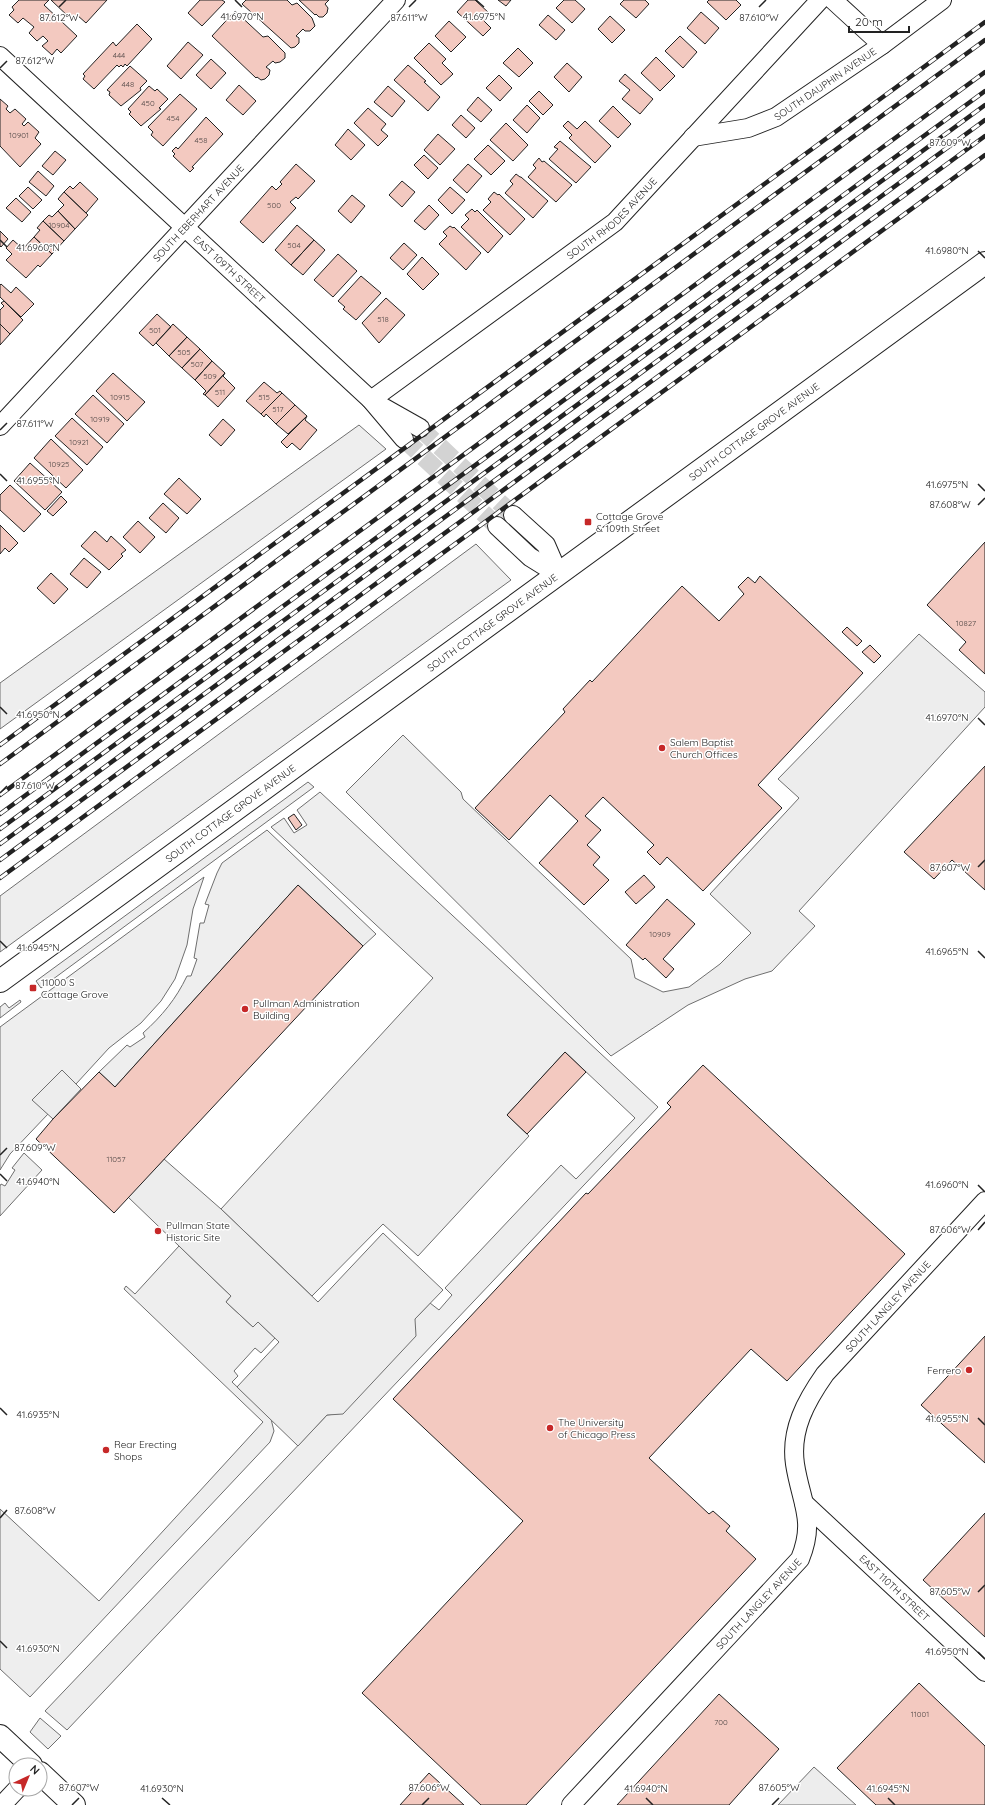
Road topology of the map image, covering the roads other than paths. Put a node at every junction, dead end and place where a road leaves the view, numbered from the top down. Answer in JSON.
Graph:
{"nodes":[{"id":1,"x":396,"y":0,"type":"edge"},
{"id":2,"x":820,"y":0,"type":"edge"},
{"id":3,"x":834,"y":0,"type":"edge"},
{"id":4,"x":942,"y":0,"type":"edge"},
{"id":5,"x":882,"y":45,"type":"junction"},
{"id":6,"x":0,"y":56,"type":"edge"},
{"id":7,"x":694,"y":137,"type":"junction"},
{"id":8,"x":184,"y":227,"type":"junction"},
{"id":9,"x":985,"y":263,"type":"edge"},
{"id":10,"x":371,"y":400,"type":"junction"},
{"id":11,"x":0,"y":426,"type":"edge"},
{"id":12,"x":420,"y":428,"type":"tunnel mouth"},
{"id":13,"x":404,"y":439,"type":"tunnel mouth"},
{"id":14,"x":513,"y":515,"type":"tunnel mouth"},
{"id":15,"x":497,"y":526,"type":"tunnel mouth"},
{"id":16,"x":559,"y":575,"type":"junction"},
{"id":17,"x":0,"y":981,"type":"edge"},
{"id":18,"x":985,"y":1201,"type":"edge"},
{"id":19,"x":804,"y":1503,"type":"junction"},
{"id":20,"x":985,"y":1672,"type":"edge"},
{"id":21,"x":0,"y":1736,"type":"edge"},
{"id":22,"x":22,"y":1757,"type":"edge"},
{"id":23,"x":48,"y":1781,"type":"edge"},
{"id":24,"x":10,"y":1797,"type":"edge"},
{"id":25,"x":2,"y":1805,"type":"edge"},
{"id":26,"x":74,"y":1805,"type":"edge"},
{"id":27,"x":571,"y":1805,"type":"edge"}],
"edges":[{"from":1,"to":8,"type":"street","name":"SOUTH EBERHART AVENUE"},
{"from":2,"to":7,"type":"street","name":"SOUTH RHODES AVENUE"},
{"from":3,"to":5,"type":"street"},
{"from":4,"to":5,"type":"street","name":"SOUTH DAUPHIN AVENUE"},
{"from":5,"to":7,"type":"street","name":"SOUTH DAUPHIN AVENUE"},
{"from":6,"to":8,"type":"street","name":"EAST 109TH STREET"},
{"from":7,"to":10,"type":"street","name":"SOUTH RHODES AVENUE"},
{"from":8,"to":10,"type":"street","name":"EAST 109TH STREET"},
{"from":8,"to":11,"type":"street","name":"SOUTH EBERHART AVENUE"},
{"from":9,"to":16,"type":"street","name":"SOUTH COTTAGE GROVE AVENUE"},
{"from":10,"to":12,"type":"street","name":"EAST 109TH STREET"},
{"from":10,"to":13,"type":"street","name":"EAST 109TH STREET"},
{"from":14,"to":16,"type":"street"},
{"from":15,"to":16,"type":"street"},
{"from":16,"to":17,"type":"street","name":"SOUTH COTTAGE GROVE AVENUE"},
{"from":18,"to":19,"type":"street","name":"SOUTH LANGLEY AVENUE"},
{"from":19,"to":20,"type":"street","name":"EAST 110TH STREET"},
{"from":19,"to":27,"type":"street","name":"SOUTH LANGLEY AVENUE"},
{"from":21,"to":22,"type":"street"},
{"from":23,"to":26,"type":"street"},
{"from":24,"to":25,"type":"street"}]}
